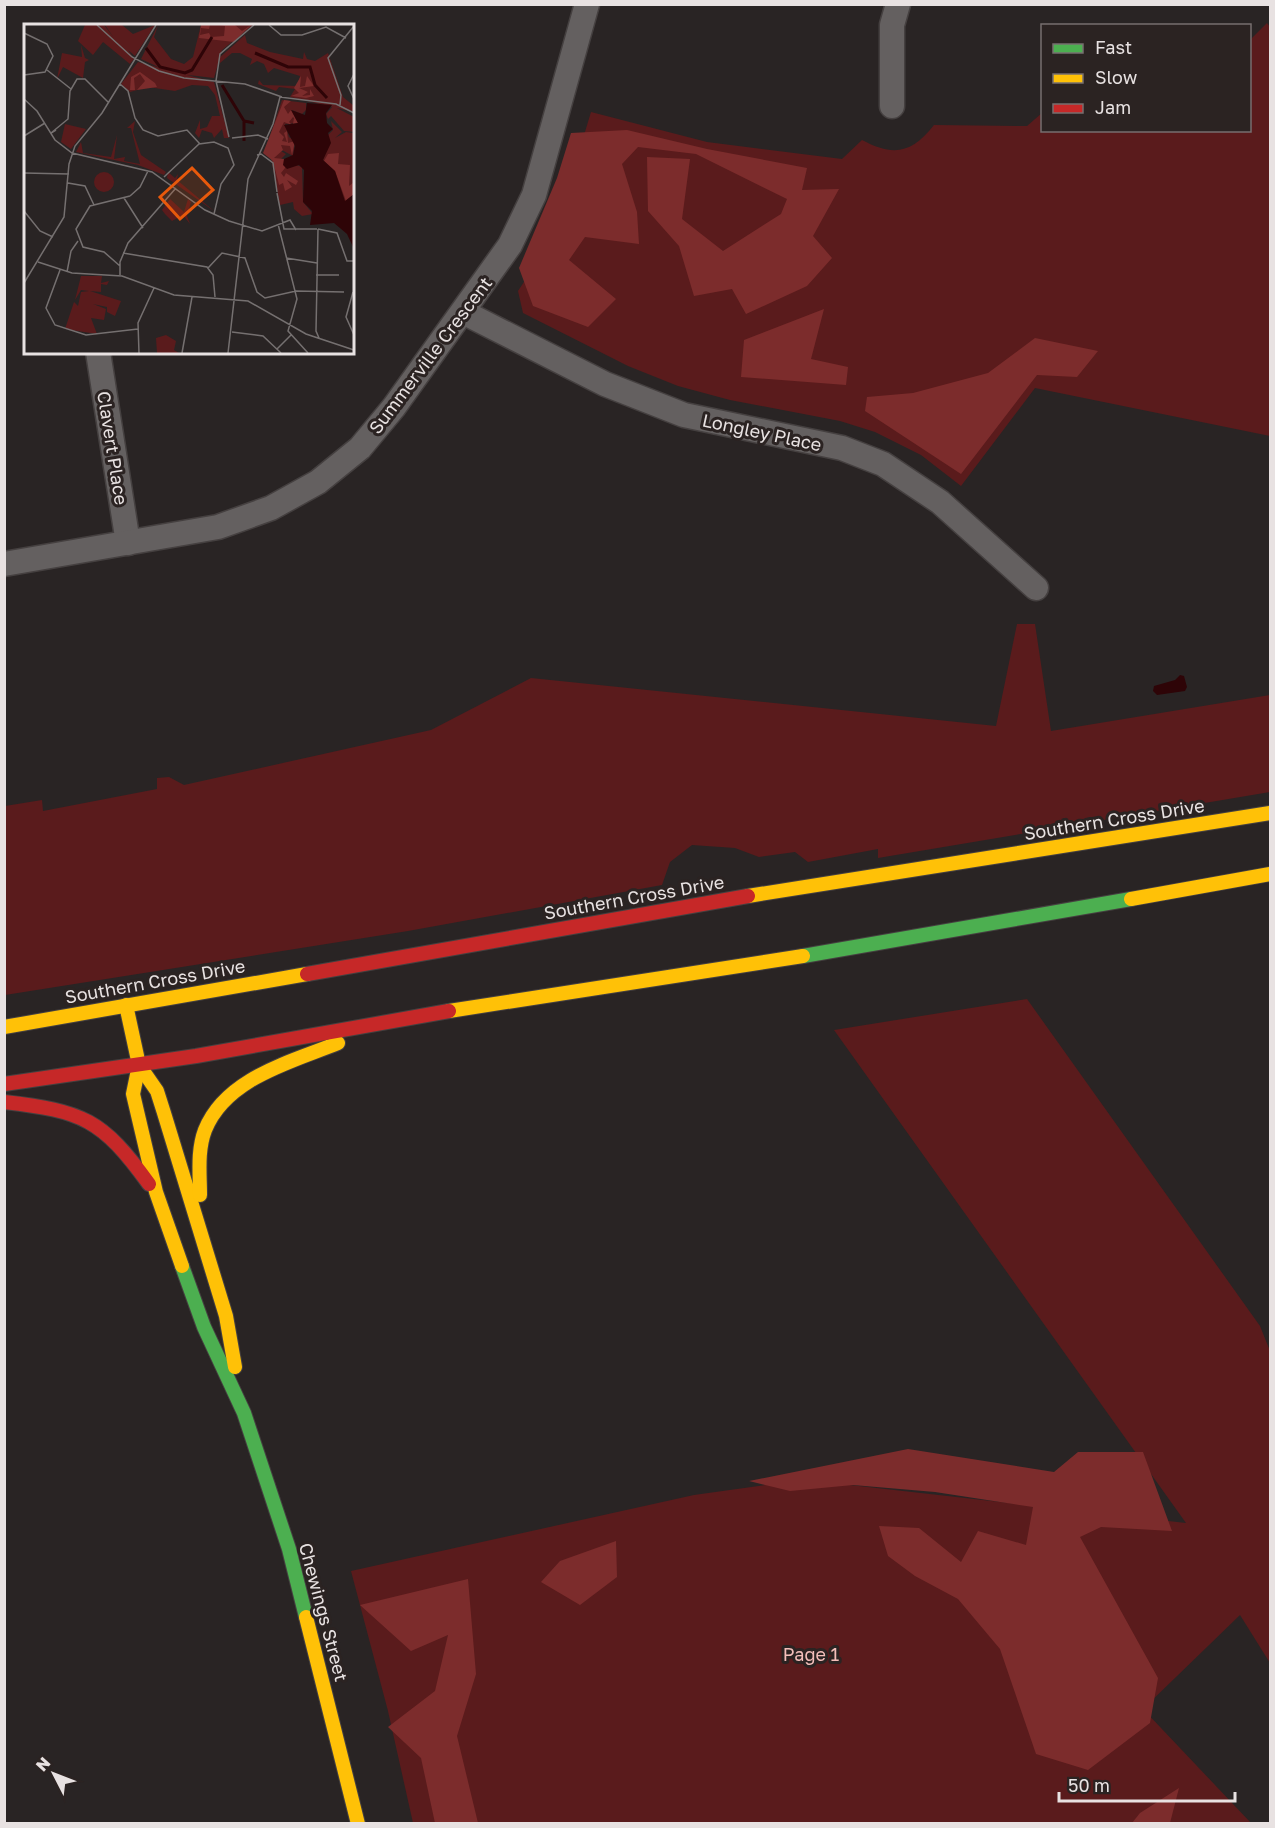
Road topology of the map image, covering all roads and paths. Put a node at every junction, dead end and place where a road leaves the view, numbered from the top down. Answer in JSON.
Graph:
{"nodes":[{"id":1,"x":587,"y":4,"type":"edge"},
{"id":2,"x":898,"y":4,"type":"edge"},
{"id":3,"x":892,"y":106,"type":"dead end"},
{"id":4,"x":463,"y":312,"type":"junction"},
{"id":5,"x":98,"y":354,"type":"edge"},
{"id":6,"x":128,"y":543,"type":"junction"},
{"id":7,"x":4,"y":564,"type":"edge"},
{"id":8,"x":1036,"y":588,"type":"dead end"},
{"id":9,"x":1270,"y":813,"type":"edge"},
{"id":10,"x":1270,"y":874,"type":"edge"},
{"id":11,"x":126,"y":1005,"type":"junction"},
{"id":12,"x":390,"y":1020,"type":"junction"},
{"id":13,"x":4,"y":1027,"type":"edge"},
{"id":14,"x":139,"y":1065,"type":"junction"},
{"id":15,"x":4,"y":1084,"type":"edge"},
{"id":16,"x":4,"y":1102,"type":"edge"},
{"id":17,"x":156,"y":1192,"type":"junction"},
{"id":18,"x":206,"y":1251,"type":"junction"},
{"id":19,"x":244,"y":1413,"type":"junction"},
{"id":20,"x":358,"y":1824,"type":"edge"}],
"edges":[{"from":1,"to":4,"type":"street","name":"Summerville Crescent"},
{"from":2,"to":3,"type":"street"},
{"from":4,"to":6,"type":"street","name":"Summerville Crescent"},
{"from":4,"to":8,"type":"street","name":"Longley Place"},
{"from":5,"to":6,"type":"street","name":"Clavert Place"},
{"from":6,"to":7,"type":"street","name":"Summerville Crescent"},
{"from":9,"to":11,"type":"main road","name":"Southern Cross Drive"},
{"from":10,"to":12,"type":"main road"},
{"from":11,"to":13,"type":"main road","name":"Southern Cross Drive"},
{"from":11,"to":14,"type":"main road","name":"Chewings Street"},
{"from":12,"to":14,"type":"main road"},
{"from":12,"to":18,"type":"main road"},
{"from":14,"to":15,"type":"main road"},
{"from":14,"to":17,"type":"main road","name":"Chewings Street"},
{"from":14,"to":18,"type":"main road","name":"Chewings Street"},
{"from":16,"to":17,"type":"main road"},
{"from":17,"to":19,"type":"main road","name":"Chewings Street"},
{"from":18,"to":19,"type":"main road","name":"Chewings Street"},
{"from":19,"to":20,"type":"main road","name":"Chewings Street"}]}
